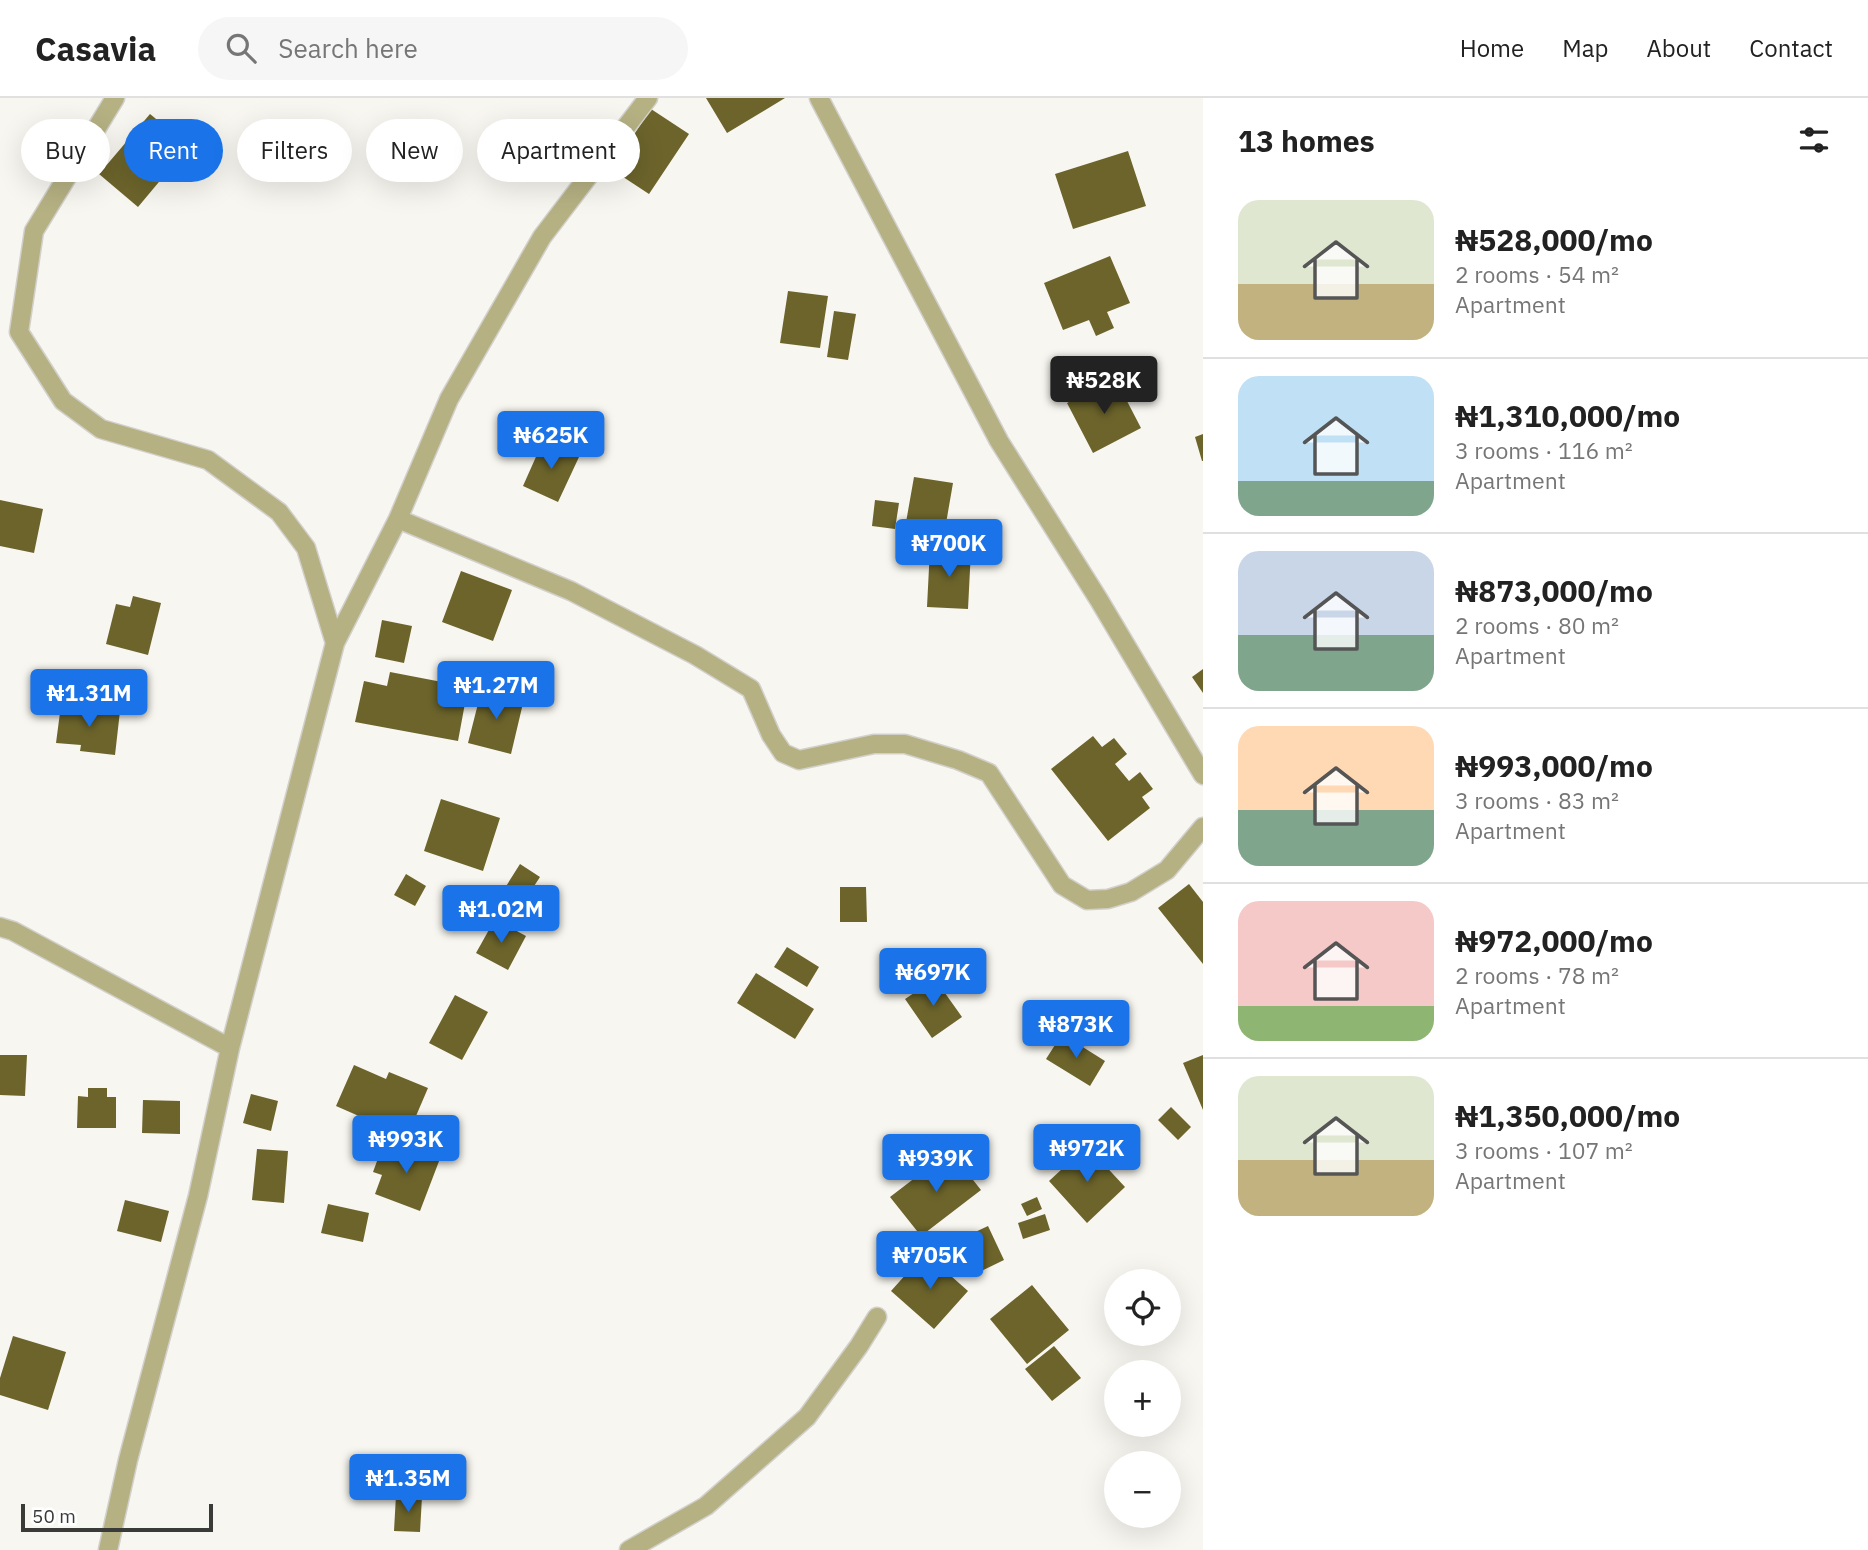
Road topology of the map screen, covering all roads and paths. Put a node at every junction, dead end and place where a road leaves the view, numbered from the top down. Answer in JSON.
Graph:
{"nodes":[{"id":1,"x":115,"y":98,"type":"edge"},
{"id":2,"x":648,"y":98,"type":"edge"},
{"id":3,"x":819,"y":98,"type":"edge"},
{"id":4,"x":398,"y":519,"type":"junction"},
{"id":5,"x":335,"y":643,"type":"junction"},
{"id":6,"x":1203,"y":775,"type":"edge"},
{"id":7,"x":1203,"y":827,"type":"edge"},
{"id":8,"x":0,"y":927,"type":"edge"},
{"id":9,"x":230,"y":1048,"type":"junction"},
{"id":10,"x":877,"y":1317,"type":"dead end"},
{"id":11,"x":108,"y":1550,"type":"edge"},
{"id":12,"x":629,"y":1550,"type":"edge"}],
"edges":[{"from":1,"to":5,"type":"street"},
{"from":2,"to":4,"type":"street"},
{"from":3,"to":6,"type":"street"},
{"from":4,"to":5,"type":"street"},
{"from":4,"to":7,"type":"street"},
{"from":5,"to":9,"type":"street"},
{"from":8,"to":9,"type":"street"},
{"from":9,"to":11,"type":"street"},
{"from":10,"to":12,"type":"street"}]}
